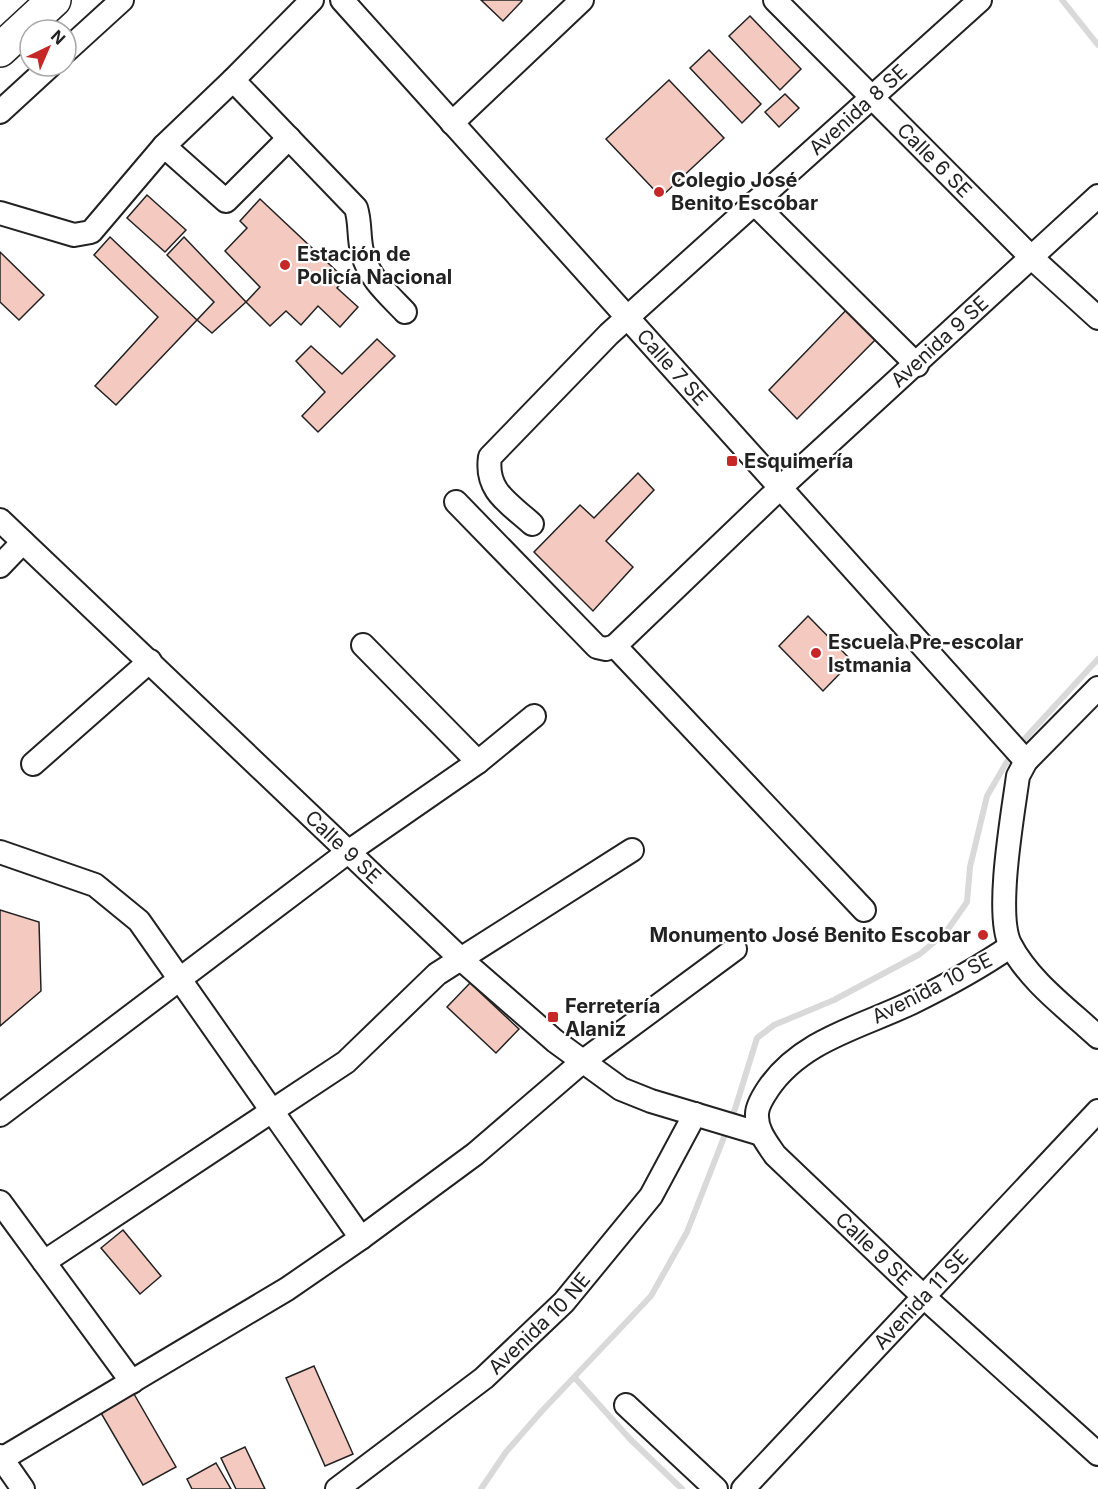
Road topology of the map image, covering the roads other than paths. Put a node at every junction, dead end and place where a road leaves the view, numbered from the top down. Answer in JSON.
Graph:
{"nodes":[{"id":1,"x":54,"y":0,"type":"edge"},
{"id":2,"x":122,"y":0,"type":"edge"},
{"id":3,"x":312,"y":0,"type":"edge"},
{"id":4,"x":342,"y":0,"type":"edge"},
{"id":5,"x":582,"y":0,"type":"edge"},
{"id":6,"x":775,"y":0,"type":"edge"},
{"id":7,"x":980,"y":0,"type":"edge"},
{"id":8,"x":78,"y":40,"type":"edge"},
{"id":9,"x":0,"y":50,"type":"edge"},
{"id":10,"x":37,"y":78,"type":"edge"},
{"id":11,"x":233,"y":80,"type":"junction"},
{"id":12,"x":873,"y":96,"type":"junction"},
{"id":13,"x":0,"y":112,"type":"edge"},
{"id":14,"x":452,"y":123,"type":"junction"},
{"id":15,"x":290,"y":138,"type":"junction"},
{"id":16,"x":165,"y":146,"type":"junction"},
{"id":17,"x":1098,"y":196,"type":"edge"},
{"id":18,"x":754,"y":203,"type":"junction"},
{"id":19,"x":0,"y":213,"type":"edge"},
{"id":20,"x":1032,"y":258,"type":"junction"},
{"id":21,"x":405,"y":312,"type":"dead end"},
{"id":22,"x":627,"y":318,"type":"junction"},
{"id":23,"x":1098,"y":318,"type":"edge"},
{"id":24,"x":917,"y":364,"type":"junction"},
{"id":25,"x":781,"y":487,"type":"junction"},
{"id":26,"x":456,"y":502,"type":"dead end"},
{"id":27,"x":0,"y":520,"type":"edge"},
{"id":28,"x":532,"y":524,"type":"dead end"},
{"id":29,"x":23,"y":542,"type":"junction"},
{"id":30,"x":0,"y":566,"type":"edge"},
{"id":31,"x":363,"y":645,"type":"dead end"},
{"id":32,"x":615,"y":646,"type":"junction"},
{"id":33,"x":150,"y":661,"type":"junction"},
{"id":34,"x":1096,"y":694,"type":"edge"},
{"id":35,"x":534,"y":716,"type":"dead end"},
{"id":36,"x":1022,"y":756,"type":"junction"},
{"id":37,"x":478,"y":762,"type":"junction"},
{"id":38,"x":33,"y":764,"type":"dead end"},
{"id":39,"x":632,"y":849,"type":"dead end"},
{"id":40,"x":0,"y":852,"type":"edge"},
{"id":41,"x":348,"y":852,"type":"junction"},
{"id":42,"x":864,"y":910,"type":"dead end"},
{"id":43,"x":1011,"y":946,"type":"junction"},
{"id":44,"x":735,"y":949,"type":"dead end"},
{"id":45,"x":462,"y":960,"type":"junction"},
{"id":46,"x":181,"y":980,"type":"junction"},
{"id":47,"x":1098,"y":1037,"type":"edge"},
{"id":48,"x":582,"y":1062,"type":"junction"},
{"id":49,"x":273,"y":1112,"type":"junction"},
{"id":50,"x":1098,"y":1112,"type":"edge"},
{"id":51,"x":695,"y":1114,"type":"junction"},
{"id":52,"x":0,"y":1115,"type":"edge"},
{"id":53,"x":753,"y":1132,"type":"junction"},
{"id":54,"x":0,"y":1202,"type":"edge"},
{"id":55,"x":361,"y":1238,"type":"junction"},
{"id":56,"x":44,"y":1262,"type":"junction"},
{"id":57,"x":924,"y":1297,"type":"junction"},
{"id":58,"x":132,"y":1382,"type":"junction"},
{"id":59,"x":626,"y":1405,"type":"dead end"},
{"id":60,"x":1098,"y":1454,"type":"edge"},
{"id":61,"x":1,"y":1459,"type":"edge"},
{"id":62,"x":22,"y":1489,"type":"edge"},
{"id":63,"x":337,"y":1489,"type":"edge"},
{"id":64,"x":716,"y":1489,"type":"edge"},
{"id":65,"x":743,"y":1489,"type":"edge"}],
"edges":[{"from":1,"to":9,"type":"highway"},
{"from":2,"to":8,"type":"street"},
{"from":3,"to":11,"type":"street"},
{"from":4,"to":14,"type":"street","name":"Calle 7 SE"},
{"from":5,"to":14,"type":"street"},
{"from":6,"to":12,"type":"street","name":"Calle 6 SE"},
{"from":7,"to":12,"type":"street","name":"Avenida 8 SE"},
{"from":10,"to":13,"type":"street"},
{"from":11,"to":15,"type":"street"},
{"from":11,"to":16,"type":"street"},
{"from":12,"to":18,"type":"street","name":"Avenida 8 SE"},
{"from":12,"to":20,"type":"street","name":"Calle 6 SE"},
{"from":14,"to":22,"type":"street","name":"Calle 7 SE"},
{"from":15,"to":16,"type":"street"},
{"from":15,"to":21,"type":"street"},
{"from":16,"to":19,"type":"street"},
{"from":17,"to":20,"type":"street","name":"Avenida 9 SE"},
{"from":18,"to":22,"type":"street","name":"Avenida 8 SE"},
{"from":18,"to":24,"type":"street"},
{"from":20,"to":23,"type":"street","name":"Calle 6 SE"},
{"from":20,"to":24,"type":"street","name":"Avenida 9 SE"},
{"from":22,"to":25,"type":"street","name":"Calle 7 SE"},
{"from":22,"to":28,"type":"street","name":"Avenida 8 SE"},
{"from":24,"to":25,"type":"street","name":"Avenida 9 SE"},
{"from":25,"to":32,"type":"street","name":"Avenida 9 SE"},
{"from":25,"to":36,"type":"street","name":"Calle 7 SE"},
{"from":26,"to":32,"type":"street"},
{"from":27,"to":29,"type":"street","name":"Calle 9 SE"},
{"from":29,"to":30,"type":"street"},
{"from":29,"to":33,"type":"street","name":"Calle 9 SE"},
{"from":31,"to":37,"type":"street"},
{"from":32,"to":42,"type":"street"},
{"from":33,"to":38,"type":"street"},
{"from":33,"to":41,"type":"street","name":"Calle 9 SE"},
{"from":34,"to":36,"type":"street"},
{"from":35,"to":37,"type":"street"},
{"from":36,"to":43,"type":"street","name":"Avenida 10 SE"},
{"from":37,"to":41,"type":"street"},
{"from":39,"to":45,"type":"street"},
{"from":40,"to":46,"type":"street"},
{"from":41,"to":45,"type":"street","name":"Calle 9 SE"},
{"from":41,"to":46,"type":"street"},
{"from":43,"to":47,"type":"street"},
{"from":43,"to":53,"type":"street","name":"Avenida 10 SE"},
{"from":44,"to":48,"type":"street"},
{"from":45,"to":48,"type":"street","name":"Calle 9 SE"},
{"from":45,"to":49,"type":"street"},
{"from":46,"to":49,"type":"street"},
{"from":46,"to":52,"type":"street"},
{"from":48,"to":51,"type":"street","name":"Calle 9 SE"},
{"from":48,"to":55,"type":"street"},
{"from":49,"to":55,"type":"street"},
{"from":49,"to":56,"type":"street"},
{"from":50,"to":57,"type":"street","name":"Avenida 11 SE"},
{"from":51,"to":53,"type":"street","name":"Calle 9 SE"},
{"from":51,"to":63,"type":"street","name":"Avenida 10 NE"},
{"from":53,"to":57,"type":"street","name":"Calle 9 SE"},
{"from":54,"to":56,"type":"street"},
{"from":55,"to":58,"type":"street"},
{"from":56,"to":58,"type":"street"},
{"from":57,"to":60,"type":"street","name":"Calle 9 SE"},
{"from":57,"to":65,"type":"street","name":"Avenida 11 SE"},
{"from":58,"to":61,"type":"street"},
{"from":59,"to":64,"type":"street"},
{"from":61,"to":62,"type":"street"}]}
